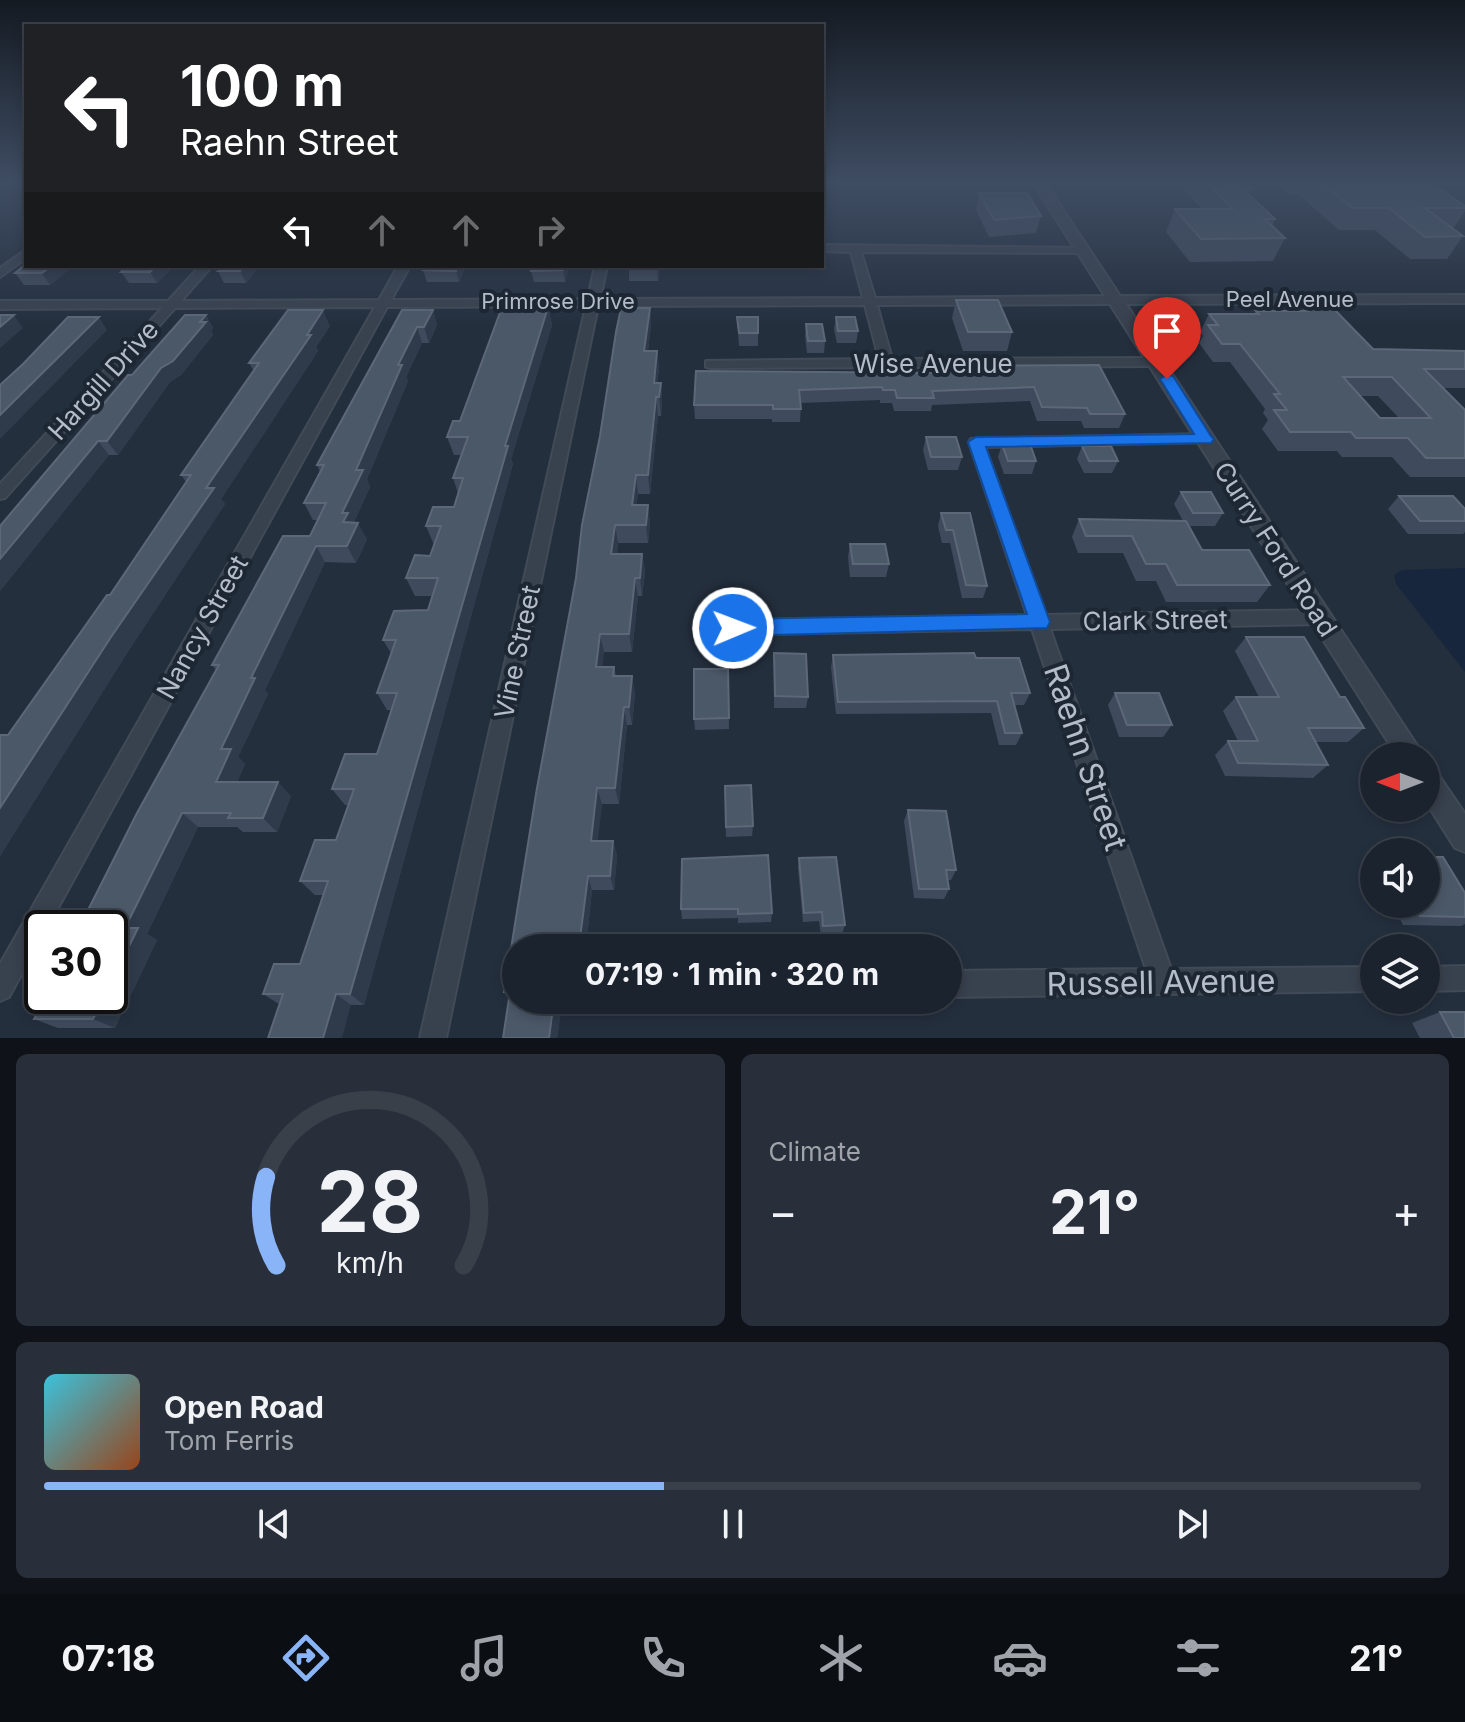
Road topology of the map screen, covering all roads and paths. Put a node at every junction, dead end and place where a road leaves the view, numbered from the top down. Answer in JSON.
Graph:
{"nodes":[{"id":1,"x":1070,"y":229,"type":"edge"},
{"id":2,"x":824,"y":248,"type":"edge"},
{"id":3,"x":855,"y":248,"type":"junction"},
{"id":4,"x":1084,"y":251,"type":"junction"},
{"id":5,"x":24,"y":255,"type":"edge"},
{"id":6,"x":204,"y":268,"type":"edge"},
{"id":7,"x":403,"y":268,"type":"edge"},
{"id":8,"x":601,"y":268,"type":"edge"},
{"id":9,"x":0,"y":274,"type":"edge"},
{"id":10,"x":1465,"y":299,"type":"edge"},
{"id":11,"x":869,"y":300,"type":"junction"},
{"id":12,"x":1115,"y":300,"type":"junction"},
{"id":13,"x":593,"y":301,"type":"junction"},
{"id":14,"x":384,"y":302,"type":"junction"},
{"id":15,"x":171,"y":304,"type":"junction"},
{"id":16,"x":0,"y":305,"type":"edge"},
{"id":17,"x":1156,"y":362,"type":"junction"},
{"id":18,"x":711,"y":364,"type":"dead end"},
{"id":19,"x":887,"y":364,"type":"junction"},
{"id":20,"x":1206,"y":439,"type":"junction"},
{"id":21,"x":0,"y":494,"type":"edge"},
{"id":22,"x":1320,"y":617,"type":"junction"},
{"id":23,"x":1040,"y":622,"type":"junction"},
{"id":24,"x":702,"y":628,"type":"dead end"},
{"id":25,"x":1402,"y":742,"type":"edge"},
{"id":26,"x":1440,"y":800,"type":"edge"},
{"id":27,"x":1465,"y":838,"type":"edge"},
{"id":28,"x":1465,"y":978,"type":"edge"},
{"id":29,"x":1360,"y":979,"type":"edge"},
{"id":30,"x":1440,"y":979,"type":"edge"},
{"id":31,"x":1163,"y":982,"type":"junction"},
{"id":32,"x":962,"y":984,"type":"edge"},
{"id":33,"x":0,"y":988,"type":"edge"},
{"id":34,"x":433,"y":1038,"type":"edge"}],
"edges":[{"from":1,"to":4,"type":"street","name":"Curry Ford Road"},
{"from":2,"to":3,"type":"street"},
{"from":3,"to":4,"type":"street"},
{"from":3,"to":11,"type":"street"},
{"from":4,"to":12,"type":"street","name":"Curry Ford Road"},
{"from":5,"to":9,"type":"street"},
{"from":6,"to":15,"type":"street","name":"Hargill Drive"},
{"from":7,"to":14,"type":"street","name":"Nancy Street"},
{"from":8,"to":13,"type":"street","name":"Vine Street"},
{"from":10,"to":12,"type":"street","name":"Peel Avenue"},
{"from":11,"to":12,"type":"street","name":"Primrose Drive"},
{"from":11,"to":13,"type":"street","name":"Primrose Drive"},
{"from":11,"to":19,"type":"street"},
{"from":12,"to":17,"type":"street","name":"Curry Ford Road"},
{"from":13,"to":14,"type":"street","name":"Primrose Drive"},
{"from":13,"to":34,"type":"street","name":"Vine Street"},
{"from":14,"to":15,"type":"street","name":"Primrose Drive"},
{"from":14,"to":33,"type":"street","name":"Nancy Street"},
{"from":15,"to":16,"type":"street","name":"Primrose Drive"},
{"from":15,"to":21,"type":"street","name":"Hargill Drive"},
{"from":17,"to":19,"type":"street","name":"Wise Avenue"},
{"from":17,"to":20,"type":"street","name":"Curry Ford Road"},
{"from":18,"to":19,"type":"street","name":"Wise Avenue"},
{"from":20,"to":22,"type":"street","name":"Curry Ford Road"},
{"from":20,"to":23,"type":"street","name":"Raehn Street"},
{"from":22,"to":23,"type":"street","name":"Clark Street"},
{"from":22,"to":25,"type":"street","name":"Curry Ford Road"},
{"from":23,"to":24,"type":"street","name":"Clark Street"},
{"from":23,"to":31,"type":"street","name":"Raehn Street"},
{"from":26,"to":27,"type":"street"},
{"from":28,"to":30,"type":"street"},
{"from":29,"to":31,"type":"street","name":"Russell Avenue"},
{"from":31,"to":32,"type":"street","name":"Russell Avenue"}]}
